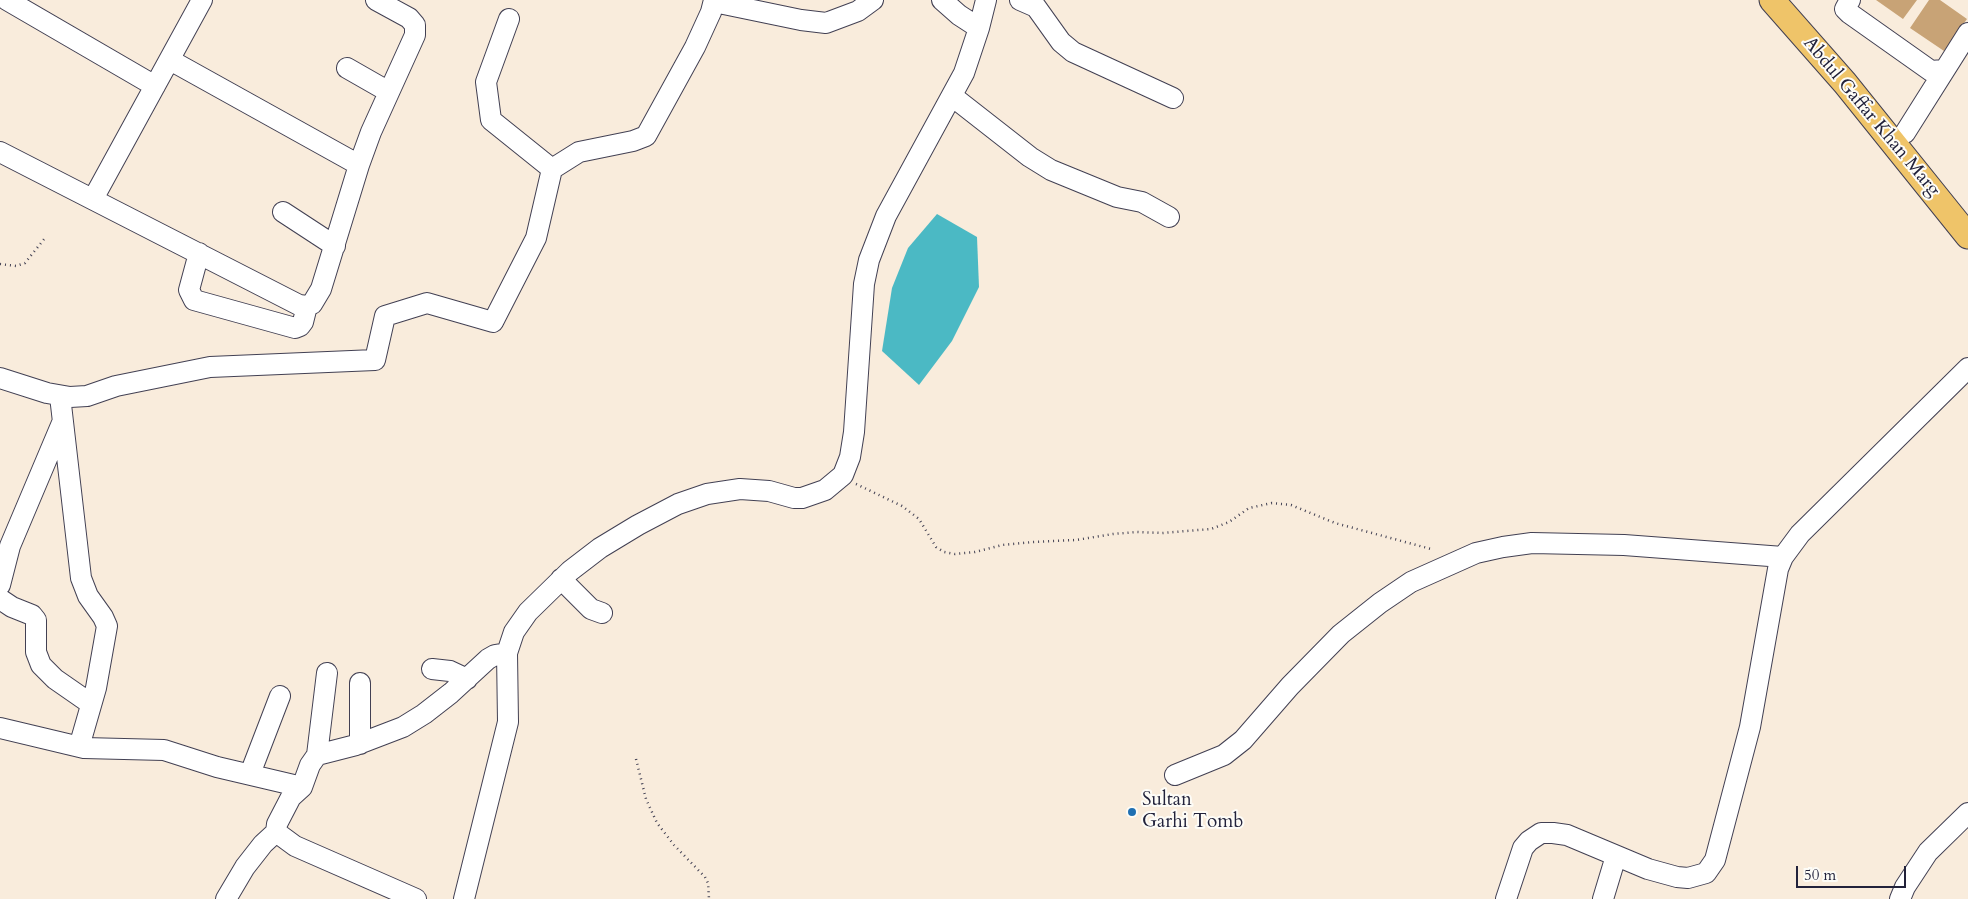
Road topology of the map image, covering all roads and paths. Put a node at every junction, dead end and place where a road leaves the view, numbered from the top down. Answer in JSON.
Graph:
{"nodes":[{"id":1,"x":7,"y":0,"type":"edge"},
{"id":2,"x":202,"y":0,"type":"edge"},
{"id":3,"x":376,"y":0,"type":"edge"},
{"id":4,"x":873,"y":0,"type":"edge"},
{"id":5,"x":942,"y":0,"type":"edge"},
{"id":6,"x":986,"y":0,"type":"edge"},
{"id":7,"x":1020,"y":0,"type":"edge"},
{"id":8,"x":1772,"y":0,"type":"edge"},
{"id":9,"x":1794,"y":0,"type":"edge"},
{"id":10,"x":1850,"y":0,"type":"edge"},
{"id":11,"x":714,"y":1,"type":"edge"},
{"id":12,"x":509,"y":19,"type":"dead end"},
{"id":13,"x":979,"y":28,"type":"junction"},
{"id":14,"x":1968,"y":33,"type":"edge"},
{"id":15,"x":170,"y":60,"type":"junction"},
{"id":16,"x":347,"y":68,"type":"dead end"},
{"id":17,"x":1944,"y":70,"type":"junction"},
{"id":18,"x":155,"y":86,"type":"junction"},
{"id":19,"x":389,"y":92,"type":"junction"},
{"id":20,"x":952,"y":96,"type":"junction"},
{"id":21,"x":1173,"y":98,"type":"dead end"},
{"id":22,"x":1908,"y":129,"type":"junction"},
{"id":23,"x":0,"y":152,"type":"edge"},
{"id":24,"x":359,"y":164,"type":"junction"},
{"id":25,"x":552,"y":169,"type":"junction"},
{"id":26,"x":94,"y":199,"type":"junction"},
{"id":27,"x":282,"y":212,"type":"dead end"},
{"id":28,"x":1968,"y":214,"type":"edge"},
{"id":29,"x":1169,"y":217,"type":"dead end"},
{"id":30,"x":1968,"y":236,"type":"edge"},
{"id":31,"x":45,"y":238,"type":"dead end"},
{"id":32,"x":336,"y":246,"type":"junction"},
{"id":33,"x":199,"y":253,"type":"junction"},
{"id":34,"x":0,"y":264,"type":"edge"},
{"id":35,"x":307,"y":306,"type":"junction"},
{"id":36,"x":1968,"y":368,"type":"edge"},
{"id":37,"x":0,"y":378,"type":"edge"},
{"id":38,"x":60,"y":396,"type":"junction"},
{"id":39,"x":63,"y":421,"type":"junction"},
{"id":40,"x":843,"y":475,"type":"junction"},
{"id":41,"x":6,"y":540,"type":"edge"},
{"id":42,"x":1430,"y":549,"type":"dead end"},
{"id":43,"x":1782,"y":557,"type":"junction"},
{"id":44,"x":561,"y":579,"type":"junction"},
{"id":45,"x":0,"y":585,"type":"edge"},
{"id":46,"x":0,"y":599,"type":"edge"},
{"id":47,"x":602,"y":613,"type":"dead end"},
{"id":48,"x":507,"y":653,"type":"junction"},
{"id":49,"x":432,"y":669,"type":"dead end"},
{"id":50,"x":327,"y":673,"type":"dead end"},
{"id":51,"x":467,"y":679,"type":"junction"},
{"id":52,"x":360,"y":683,"type":"dead end"},
{"id":53,"x":280,"y":696,"type":"dead end"},
{"id":54,"x":91,"y":704,"type":"junction"},
{"id":55,"x":0,"y":728,"type":"edge"},
{"id":56,"x":360,"y":744,"type":"junction"},
{"id":57,"x":79,"y":747,"type":"junction"},
{"id":58,"x":317,"y":755,"type":"junction"},
{"id":59,"x":636,"y":759,"type":"dead end"},
{"id":60,"x":250,"y":774,"type":"junction"},
{"id":61,"x":1175,"y":774,"type":"dead end"},
{"id":62,"x":302,"y":786,"type":"junction"},
{"id":63,"x":1968,"y":813,"type":"edge"},
{"id":64,"x":276,"y":832,"type":"junction"},
{"id":65,"x":1616,"y":856,"type":"junction"},
{"id":66,"x":226,"y":899,"type":"edge"},
{"id":67,"x":416,"y":899,"type":"edge"},
{"id":68,"x":464,"y":899,"type":"edge"},
{"id":69,"x":710,"y":899,"type":"edge"},
{"id":70,"x":1506,"y":899,"type":"edge"},
{"id":71,"x":1604,"y":899,"type":"edge"},
{"id":72,"x":1900,"y":899,"type":"edge"}],
"edges":[{"from":1,"to":18,"type":"street"},
{"from":2,"to":15,"type":"street"},
{"from":3,"to":19,"type":"street"},
{"from":4,"to":11,"type":"street"},
{"from":5,"to":13,"type":"street"},
{"from":6,"to":13,"type":"street"},
{"from":7,"to":21,"type":"street"},
{"from":8,"to":30,"type":"main road","name":"Abdul Gaffar Khan Marg"},
{"from":9,"to":22,"type":"main road","name":"Abdul Gaffar Khan Marg"},
{"from":10,"to":17,"type":"street"},
{"from":11,"to":25,"type":"street"},
{"from":12,"to":25,"type":"street"},
{"from":13,"to":20,"type":"street"},
{"from":14,"to":17,"type":"street"},
{"from":15,"to":18,"type":"street"},
{"from":15,"to":24,"type":"street"},
{"from":16,"to":19,"type":"street"},
{"from":17,"to":22,"type":"street"},
{"from":18,"to":26,"type":"street"},
{"from":19,"to":24,"type":"street"},
{"from":20,"to":29,"type":"street"},
{"from":20,"to":40,"type":"street"},
{"from":22,"to":28,"type":"main road","name":"Abdul Gaffar Khan Marg"},
{"from":23,"to":26,"type":"street"},
{"from":24,"to":32,"type":"street"},
{"from":25,"to":38,"type":"street"},
{"from":26,"to":33,"type":"street"},
{"from":27,"to":32,"type":"street"},
{"from":31,"to":34,"type":"path"},
{"from":32,"to":35,"type":"street"},
{"from":33,"to":35,"type":"street"},
{"from":33,"to":35,"type":"street"},
{"from":36,"to":43,"type":"street"},
{"from":37,"to":38,"type":"street"},
{"from":38,"to":39,"type":"street"},
{"from":39,"to":41,"type":"street"},
{"from":39,"to":54,"type":"street"},
{"from":40,"to":42,"type":"path"},
{"from":40,"to":44,"type":"street"},
{"from":41,"to":45,"type":"street"},
{"from":43,"to":61,"type":"street"},
{"from":43,"to":65,"type":"street"},
{"from":44,"to":47,"type":"street"},
{"from":44,"to":48,"type":"street"},
{"from":46,"to":54,"type":"street"},
{"from":48,"to":51,"type":"street"},
{"from":48,"to":68,"type":"street"},
{"from":49,"to":51,"type":"street"},
{"from":50,"to":58,"type":"street"},
{"from":51,"to":56,"type":"street"},
{"from":52,"to":56,"type":"street"},
{"from":53,"to":60,"type":"street"},
{"from":54,"to":57,"type":"street"},
{"from":55,"to":57,"type":"street"},
{"from":56,"to":58,"type":"street"},
{"from":57,"to":60,"type":"street"},
{"from":58,"to":62,"type":"street"},
{"from":59,"to":69,"type":"path"},
{"from":60,"to":62,"type":"street"},
{"from":62,"to":64,"type":"street"},
{"from":63,"to":72,"type":"street"},
{"from":64,"to":66,"type":"street"},
{"from":64,"to":67,"type":"street"},
{"from":65,"to":70,"type":"street"},
{"from":65,"to":71,"type":"street"}]}
